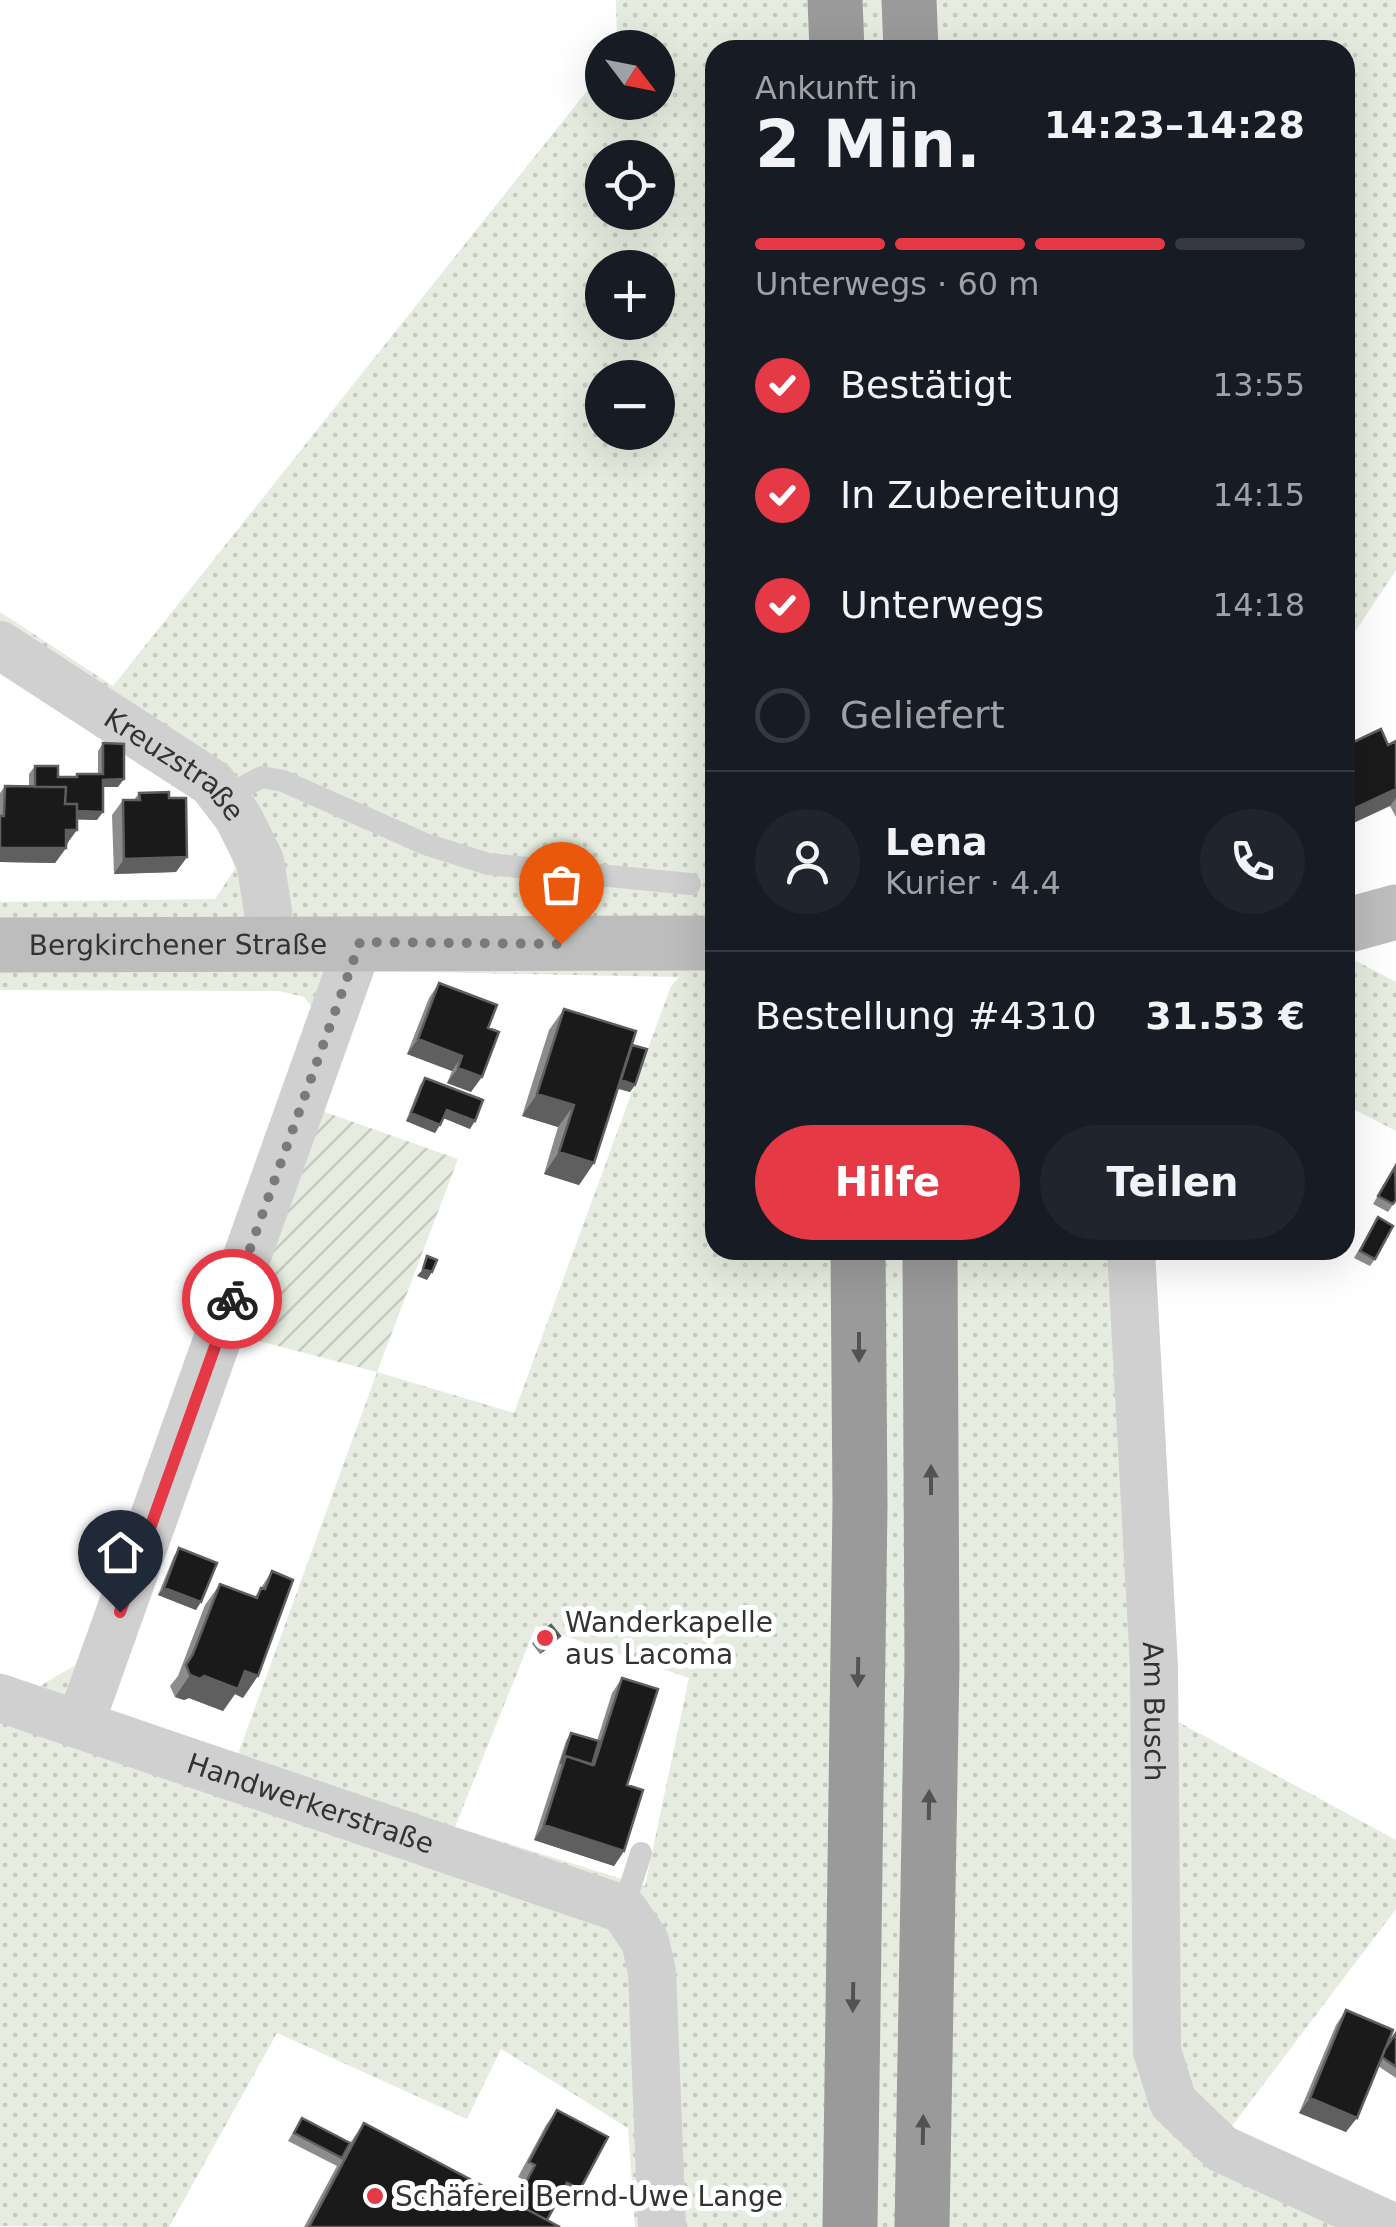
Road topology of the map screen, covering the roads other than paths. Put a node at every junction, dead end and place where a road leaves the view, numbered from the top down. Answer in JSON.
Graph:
{"nodes":[{"id":1,"x":835,"y":0,"type":"edge"},
{"id":2,"x":909,"y":0,"type":"edge"},
{"id":3,"x":837,"y":40,"type":"edge"},
{"id":4,"x":911,"y":40,"type":"edge"},
{"id":5,"x":0,"y":645,"type":"edge"},
{"id":6,"x":223,"y":796,"type":"junction"},
{"id":7,"x":690,"y":884,"type":"dead end"},
{"id":8,"x":1396,"y":912,"type":"edge"},
{"id":9,"x":1355,"y":923,"type":"edge"},
{"id":10,"x":267,"y":942,"type":"junction"},
{"id":11,"x":360,"y":942,"type":"junction"},
{"id":12,"x":705,"y":944,"type":"edge"},
{"id":13,"x":0,"y":945,"type":"edge"},
{"id":14,"x":858,"y":1260,"type":"edge"},
{"id":15,"x":930,"y":1260,"type":"edge"},
{"id":16,"x":1133,"y":1260,"type":"edge"},
{"id":17,"x":0,"y":1698,"type":"edge"},
{"id":18,"x":80,"y":1724,"type":"junction"},
{"id":19,"x":641,"y":1853,"type":"dead end"},
{"id":20,"x":622,"y":1909,"type":"junction"},
{"id":21,"x":662,"y":2227,"type":"edge"},
{"id":22,"x":850,"y":2227,"type":"edge"},
{"id":23,"x":922,"y":2227,"type":"edge"},
{"id":24,"x":1393,"y":2227,"type":"edge"}],
"edges":[{"from":1,"to":3,"type":"highway"},
{"from":2,"to":4,"type":"highway"},
{"from":5,"to":6,"type":"street","name":"Kreuzstraße"},
{"from":6,"to":7,"type":"lane"},
{"from":6,"to":10,"type":"street","name":"Kreuzstraße"},
{"from":8,"to":9,"type":"street"},
{"from":10,"to":11,"type":"street","name":"Bergkirchener Straße"},
{"from":10,"to":13,"type":"street","name":"Bergkirchener Straße"},
{"from":11,"to":12,"type":"street","name":"Bergkirchener Straße"},
{"from":11,"to":18,"type":"street"},
{"from":14,"to":22,"type":"highway","one_way":true},
{"from":23,"to":15,"type":"highway","one_way":true},
{"from":16,"to":24,"type":"street","name":"Am Busch"},
{"from":17,"to":18,"type":"street","name":"Handwerkerstraße"},
{"from":18,"to":20,"type":"street","name":"Handwerkerstraße"},
{"from":19,"to":20,"type":"lane"},
{"from":20,"to":21,"type":"street"}]}
